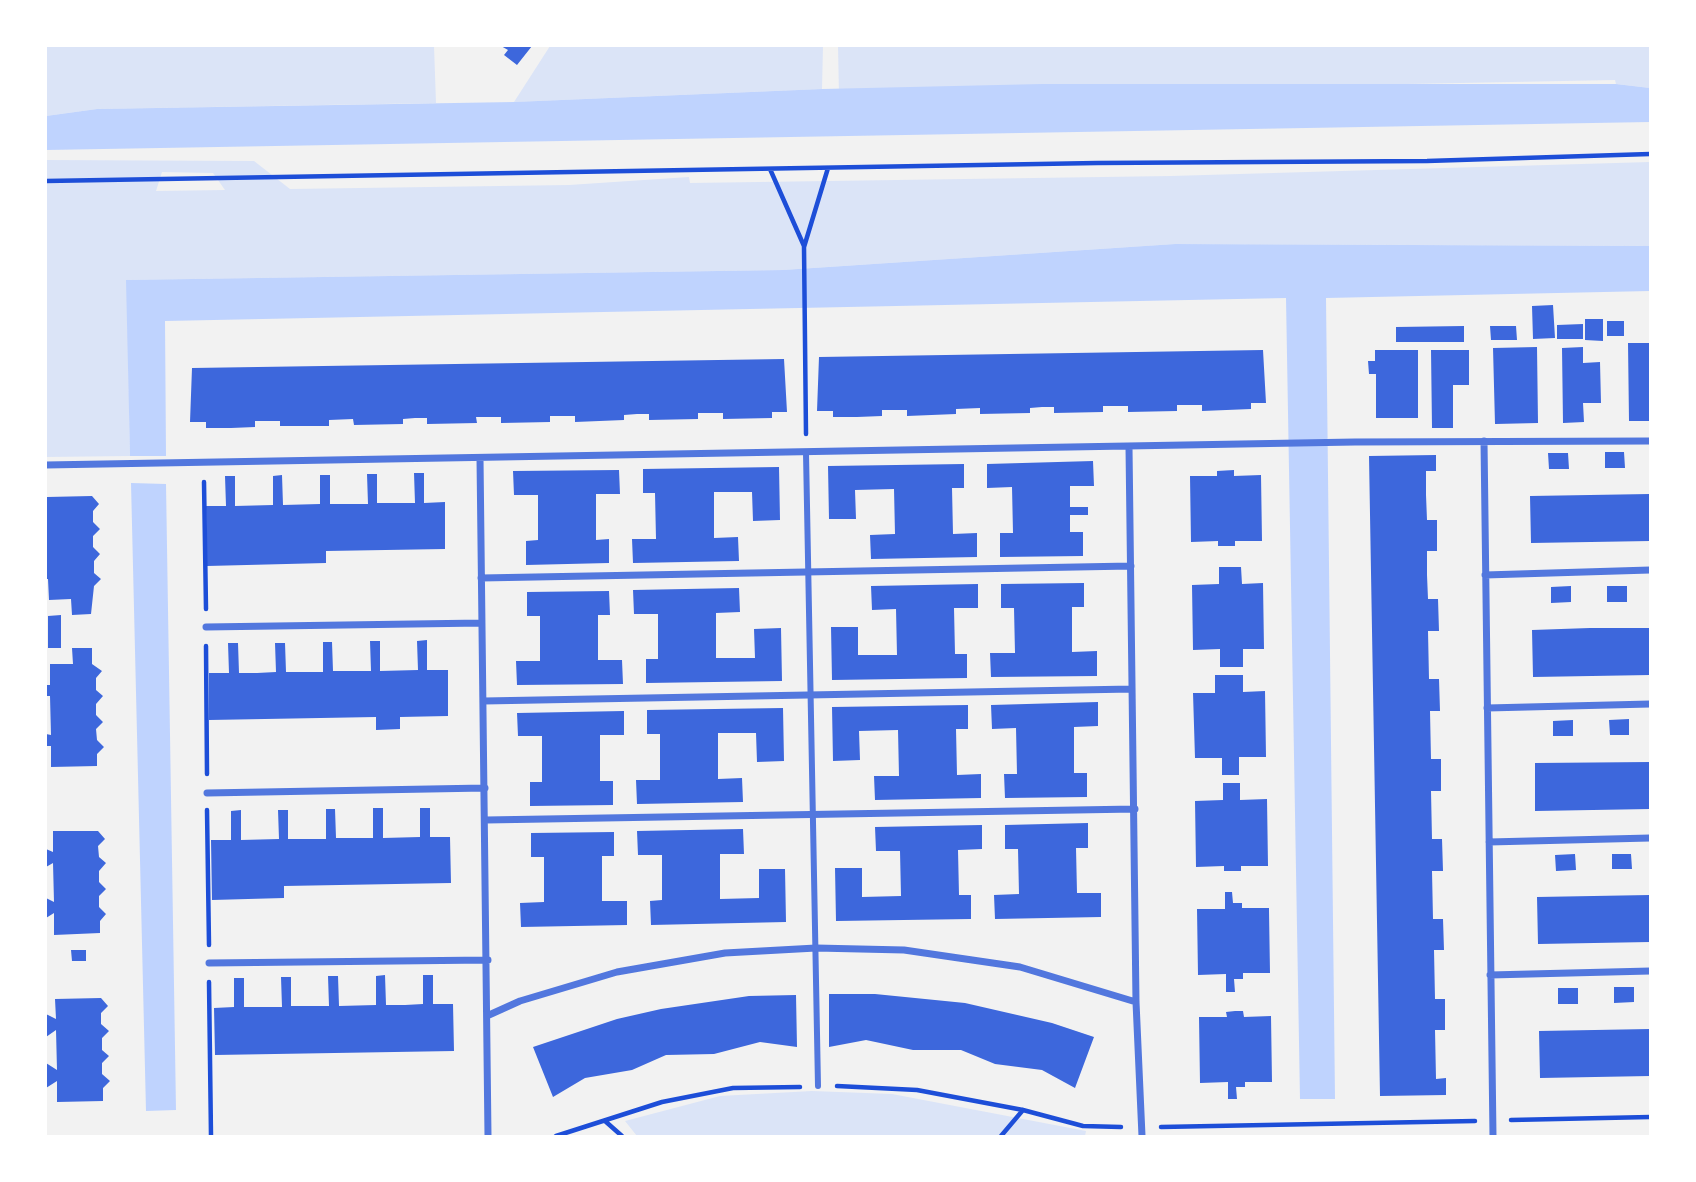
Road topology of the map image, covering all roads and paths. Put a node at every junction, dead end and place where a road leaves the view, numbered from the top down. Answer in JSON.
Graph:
{"nodes":[{"id":1,"x":1650,"y":154,"type":"edge"},
{"id":2,"x":828,"y":168,"type":"junction"},
{"id":3,"x":770,"y":169,"type":"junction"},
{"id":4,"x":46,"y":181,"type":"edge"},
{"id":5,"x":804,"y":247,"type":"junction"},
{"id":6,"x":1650,"y":440,"type":"edge"},
{"id":7,"x":1484,"y":441,"type":"junction"},
{"id":8,"x":1129,"y":447,"type":"junction"},
{"id":9,"x":806,"y":453,"type":"junction"},
{"id":10,"x":480,"y":458,"type":"junction"},
{"id":11,"x":46,"y":465,"type":"edge"},
{"id":12,"x":1131,"y":566,"type":"junction"},
{"id":13,"x":1650,"y":570,"type":"edge"},
{"id":14,"x":809,"y":573,"type":"junction"},
{"id":15,"x":1485,"y":575,"type":"junction"},
{"id":16,"x":481,"y":578,"type":"junction"},
{"id":17,"x":482,"y":623,"type":"junction"},
{"id":18,"x":206,"y":627,"type":"dead end"},
{"id":19,"x":1132,"y":689,"type":"junction"},
{"id":20,"x":811,"y":693,"type":"junction"},
{"id":21,"x":484,"y":701,"type":"junction"},
{"id":22,"x":1650,"y":704,"type":"edge"},
{"id":23,"x":1487,"y":708,"type":"junction"},
{"id":24,"x":485,"y":788,"type":"junction"},
{"id":25,"x":207,"y":793,"type":"dead end"},
{"id":26,"x":1135,"y":809,"type":"junction"},
{"id":27,"x":814,"y":813,"type":"junction"},
{"id":28,"x":486,"y":820,"type":"junction"},
{"id":29,"x":1650,"y":838,"type":"edge"},
{"id":30,"x":1489,"y":842,"type":"junction"},
{"id":31,"x":816,"y":948,"type":"junction"},
{"id":32,"x":488,"y":960,"type":"junction"},
{"id":33,"x":209,"y":963,"type":"dead end"},
{"id":34,"x":1650,"y":971,"type":"edge"},
{"id":35,"x":1490,"y":975,"type":"junction"},
{"id":36,"x":1136,"y":1002,"type":"junction"},
{"id":37,"x":489,"y":1015,"type":"junction"},
{"id":38,"x":817,"y":1086,"type":"junction"},
{"id":39,"x":1023,"y":1110,"type":"junction"},
{"id":40,"x":1650,"y":1117,"type":"edge"},
{"id":41,"x":605,"y":1121,"type":"junction"},
{"id":42,"x":1493,"y":1121,"type":"junction"},
{"id":43,"x":1141,"y":1132,"type":"edge"},
{"id":44,"x":488,"y":1136,"type":"edge"},
{"id":45,"x":556,"y":1136,"type":"edge"},
{"id":46,"x":622,"y":1136,"type":"edge"},
{"id":47,"x":1001,"y":1136,"type":"edge"},
{"id":48,"x":1493,"y":1136,"type":"edge"}],
"edges":[{"from":1,"to":2,"type":"path"},
{"from":2,"to":3,"type":"path"},
{"from":2,"to":5,"type":"path"},
{"from":3,"to":4,"type":"path"},
{"from":3,"to":5,"type":"path"},
{"from":5,"to":9,"type":"path"},
{"from":6,"to":7,"type":"street"},
{"from":7,"to":8,"type":"street"},
{"from":7,"to":15,"type":"street"},
{"from":8,"to":9,"type":"street"},
{"from":8,"to":12,"type":"street"},
{"from":9,"to":10,"type":"street"},
{"from":9,"to":14,"type":"street"},
{"from":10,"to":11,"type":"street"},
{"from":10,"to":16,"type":"street"},
{"from":12,"to":14,"type":"street"},
{"from":12,"to":19,"type":"street"},
{"from":13,"to":15,"type":"street"},
{"from":14,"to":16,"type":"street"},
{"from":14,"to":20,"type":"street"},
{"from":15,"to":23,"type":"street"},
{"from":16,"to":17,"type":"street"},
{"from":17,"to":18,"type":"street"},
{"from":17,"to":21,"type":"street"},
{"from":19,"to":20,"type":"street"},
{"from":19,"to":26,"type":"street"},
{"from":20,"to":21,"type":"street"},
{"from":20,"to":27,"type":"street"},
{"from":21,"to":24,"type":"street"},
{"from":22,"to":23,"type":"street"},
{"from":23,"to":30,"type":"street"},
{"from":24,"to":25,"type":"street"},
{"from":24,"to":28,"type":"street"},
{"from":26,"to":27,"type":"street"},
{"from":26,"to":36,"type":"street"},
{"from":27,"to":28,"type":"street"},
{"from":27,"to":31,"type":"street"},
{"from":28,"to":32,"type":"street"},
{"from":29,"to":30,"type":"street"},
{"from":30,"to":35,"type":"street"},
{"from":31,"to":36,"type":"street"},
{"from":31,"to":37,"type":"street"},
{"from":31,"to":38,"type":"street"},
{"from":32,"to":33,"type":"street"},
{"from":32,"to":37,"type":"street"},
{"from":34,"to":35,"type":"street"},
{"from":35,"to":42,"type":"street"},
{"from":36,"to":43,"type":"street"},
{"from":37,"to":44,"type":"street"},
{"from":38,"to":39,"type":"path"},
{"from":38,"to":41,"type":"path"},
{"from":39,"to":43,"type":"path"},
{"from":39,"to":47,"type":"path"},
{"from":40,"to":42,"type":"path"},
{"from":41,"to":45,"type":"path"},
{"from":41,"to":46,"type":"path"},
{"from":42,"to":43,"type":"path"},
{"from":42,"to":48,"type":"street"}]}
